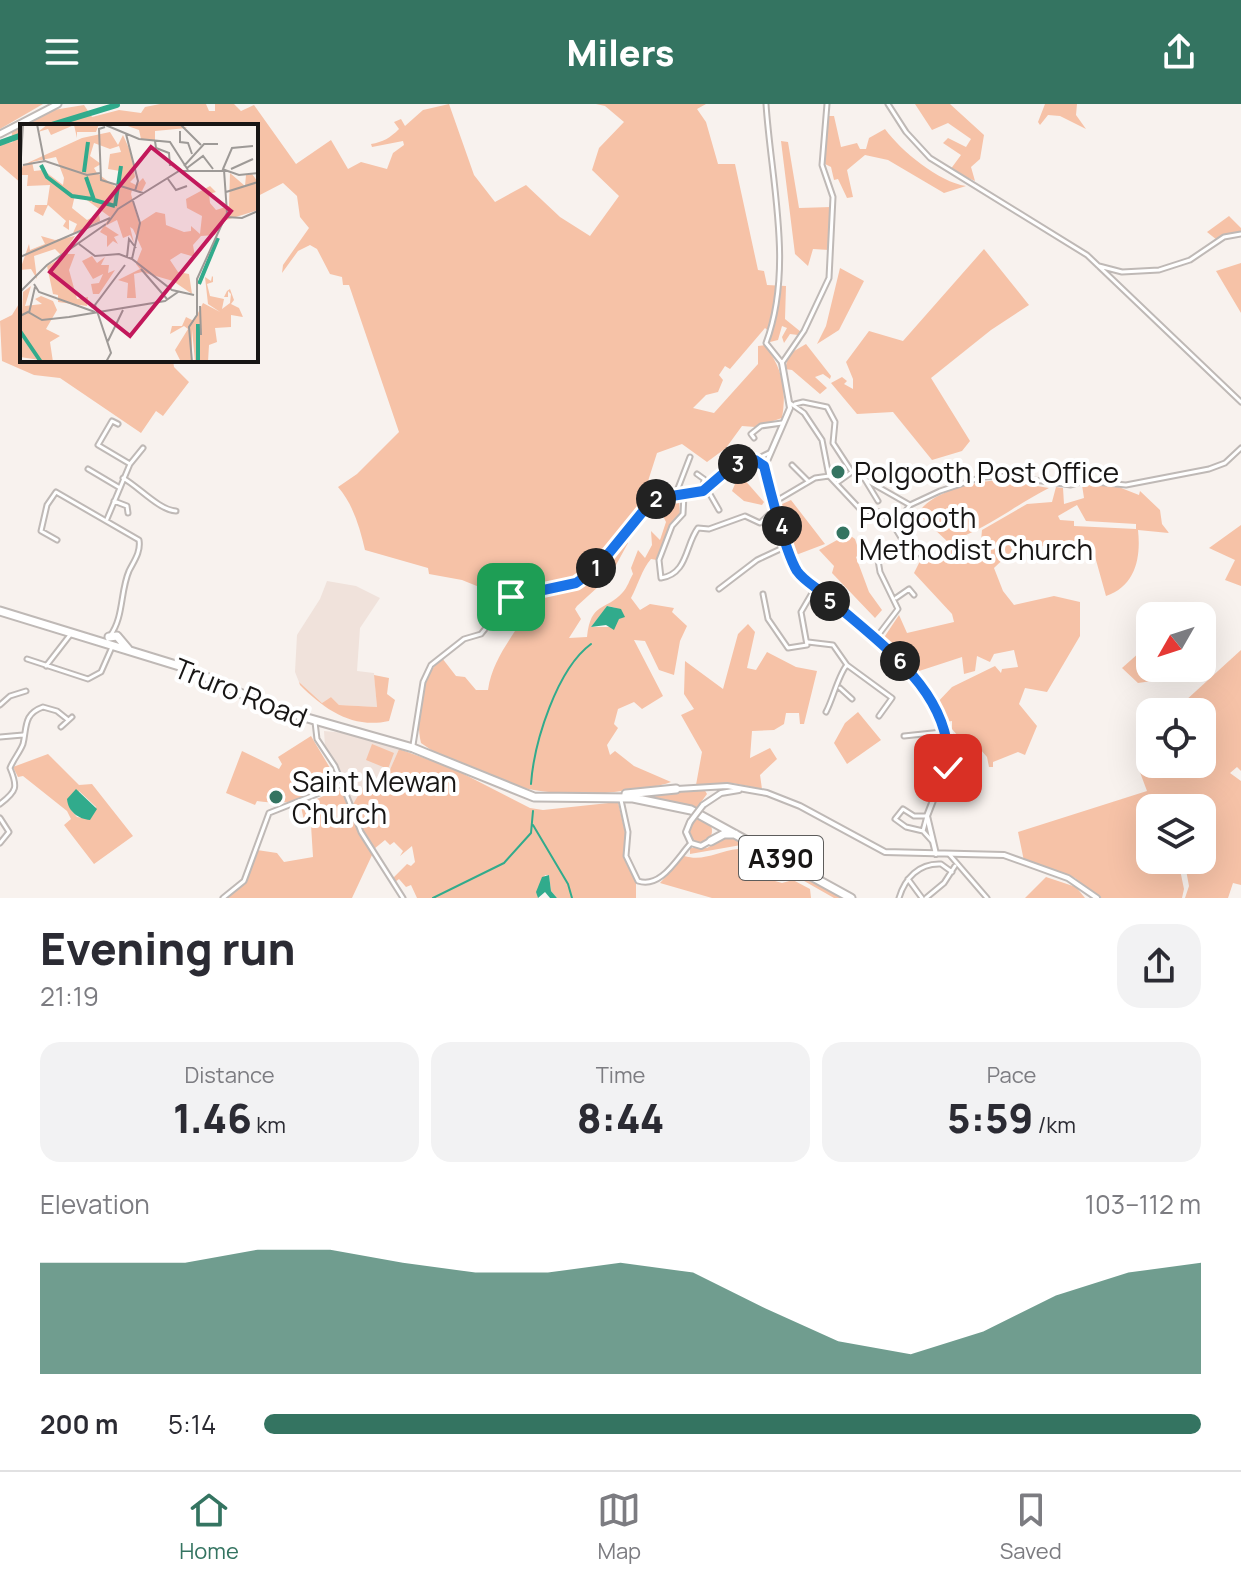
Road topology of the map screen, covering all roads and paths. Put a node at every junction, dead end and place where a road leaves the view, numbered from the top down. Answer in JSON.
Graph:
{"nodes":[{"id":1,"x":56,"y":104,"type":"edge"},
{"id":2,"x":766,"y":104,"type":"edge"},
{"id":3,"x":827,"y":104,"type":"edge"},
{"id":4,"x":888,"y":104,"type":"edge"},
{"id":5,"x":0,"y":134,"type":"edge"},
{"id":6,"x":1241,"y":234,"type":"edge"},
{"id":7,"x":1099,"y":266,"type":"junction"},
{"id":8,"x":782,"y":363,"type":"junction"},
{"id":9,"x":1241,"y":402,"type":"edge"},
{"id":10,"x":793,"y":404,"type":"junction"},
{"id":11,"x":784,"y":423,"type":"junction"},
{"id":12,"x":118,"y":424,"type":"dead end"},
{"id":13,"x":754,"y":438,"type":"dead end"},
{"id":14,"x":822,"y":440,"type":"junction"},
{"id":15,"x":833,"y":443,"type":"junction"},
{"id":16,"x":143,"y":448,"type":"dead end"},
{"id":17,"x":1241,"y":448,"type":"edge"},
{"id":18,"x":771,"y":452,"type":"junction"},
{"id":19,"x":690,"y":457,"type":"dead end"},
{"id":20,"x":755,"y":460,"type":"junction"},
{"id":21,"x":130,"y":464,"type":"junction"},
{"id":22,"x":792,"y":465,"type":"dead end"},
{"id":23,"x":764,"y":466,"type":"junction"},
{"id":24,"x":88,"y":469,"type":"dead end"},
{"id":25,"x":852,"y":472,"type":"junction"},
{"id":26,"x":697,"y":474,"type":"dead end"},
{"id":27,"x":829,"y":476,"type":"junction"},
{"id":28,"x":123,"y":478,"type":"junction"},
{"id":29,"x":864,"y":478,"type":"junction"},
{"id":30,"x":808,"y":481,"type":"junction"},
{"id":31,"x":838,"y":482,"type":"junction"},
{"id":32,"x":120,"y":488,"type":"junction"},
{"id":33,"x":705,"y":490,"type":"junction"},
{"id":34,"x":685,"y":495,"type":"junction"},
{"id":35,"x":675,"y":496,"type":"junction"},
{"id":36,"x":114,"y":501,"type":"junction"},
{"id":37,"x":775,"y":501,"type":"junction"},
{"id":38,"x":878,"y":501,"type":"dead end"},
{"id":39,"x":910,"y":505,"type":"junction"},
{"id":40,"x":777,"y":507,"type":"junction"},
{"id":41,"x":719,"y":510,"type":"dead end"},
{"id":42,"x":176,"y":511,"type":"dead end"},
{"id":43,"x":128,"y":513,"type":"dead end"},
{"id":44,"x":889,"y":518,"type":"junction"},
{"id":45,"x":107,"y":519,"type":"junction"},
{"id":46,"x":57,"y":540,"type":"dead end"},
{"id":47,"x":789,"y":545,"type":"junction"},
{"id":48,"x":876,"y":548,"type":"dead end"},
{"id":49,"x":925,"y":558,"type":"dead end"},
{"id":50,"x":815,"y":588,"type":"junction"},
{"id":51,"x":719,"y":589,"type":"dead end"},
{"id":52,"x":763,"y":594,"type":"dead end"},
{"id":53,"x":914,"y":595,"type":"dead end"},
{"id":54,"x":895,"y":599,"type":"junction"},
{"id":55,"x":0,"y":611,"type":"edge"},
{"id":56,"x":71,"y":634,"type":"junction"},
{"id":57,"x":876,"y":638,"type":"junction"},
{"id":58,"x":113,"y":641,"type":"junction"},
{"id":59,"x":808,"y":642,"type":"junction"},
{"id":60,"x":27,"y":659,"type":"dead end"},
{"id":61,"x":847,"y":665,"type":"junction"},
{"id":62,"x":46,"y":666,"type":"junction"},
{"id":63,"x":839,"y":687,"type":"junction"},
{"id":64,"x":26,"y":691,"type":"dead end"},
{"id":65,"x":852,"y":699,"type":"dead end"},
{"id":66,"x":0,"y":705,"type":"edge"},
{"id":67,"x":826,"y":712,"type":"dead end"},
{"id":68,"x":879,"y":716,"type":"dead end"},
{"id":69,"x":315,"y":722,"type":"junction"},
{"id":70,"x":61,"y":727,"type":"dead end"},
{"id":71,"x":942,"y":732,"type":"junction"},
{"id":72,"x":23,"y":735,"type":"junction"},
{"id":73,"x":904,"y":736,"type":"dead end"},
{"id":74,"x":0,"y":737,"type":"edge"},
{"id":75,"x":413,"y":748,"type":"junction"},
{"id":76,"x":342,"y":784,"type":"junction"},
{"id":77,"x":710,"y":787,"type":"junction"},
{"id":78,"x":676,"y":789,"type":"joint"},
{"id":79,"x":741,"y":789,"type":"junction"},
{"id":80,"x":712,"y":796,"type":"junction"},
{"id":81,"x":621,"y":797,"type":"junction"},
{"id":82,"x":0,"y":804,"type":"edge"},
{"id":83,"x":927,"y":816,"type":"junction"},
{"id":84,"x":0,"y":818,"type":"edge"},
{"id":85,"x":711,"y":818,"type":"junction"},
{"id":86,"x":923,"y":831,"type":"junction"},
{"id":87,"x":741,"y":835,"type":"junction"},
{"id":88,"x":711,"y":841,"type":"junction"},
{"id":89,"x":932,"y":841,"type":"junction"},
{"id":90,"x":0,"y":843,"type":"edge"},
{"id":91,"x":691,"y":843,"type":"junction"},
{"id":92,"x":936,"y":854,"type":"junction"},
{"id":93,"x":949,"y":854,"type":"junction"},
{"id":94,"x":956,"y":865,"type":"junction"},
{"id":95,"x":952,"y":872,"type":"junction"},
{"id":96,"x":908,"y":879,"type":"junction"},
{"id":97,"x":223,"y":898,"type":"edge"},
{"id":98,"x":403,"y":898,"type":"edge"},
{"id":99,"x":851,"y":898,"type":"edge"},
{"id":100,"x":899,"y":898,"type":"edge"},
{"id":101,"x":924,"y":898,"type":"edge"},
{"id":102,"x":987,"y":898,"type":"edge"},
{"id":103,"x":1097,"y":898,"type":"edge"}],
"edges":[{"from":1,"to":5,"type":"main road"},
{"from":2,"to":8,"type":"street"},
{"from":3,"to":8,"type":"street"},
{"from":4,"to":7,"type":"street"},
{"from":6,"to":7,"type":"street"},
{"from":7,"to":9,"type":"street"},
{"from":8,"to":10,"type":"street"},
{"from":10,"to":11,"type":"street"},
{"from":10,"to":14,"type":"street"},
{"from":10,"to":15,"type":"street"},
{"from":11,"to":13,"type":"street"},
{"from":11,"to":18,"type":"street"},
{"from":12,"to":21,"type":"street"},
{"from":14,"to":15,"type":"street"},
{"from":14,"to":27,"type":"street"},
{"from":15,"to":25,"type":"street"},
{"from":16,"to":21,"type":"street"},
{"from":17,"to":39,"type":"street"},
{"from":18,"to":20,"type":"street"},
{"from":18,"to":23,"type":"street"},
{"from":19,"to":35,"type":"street"},
{"from":20,"to":23,"type":"street"},
{"from":20,"to":33,"type":"street"},
{"from":21,"to":28,"type":"street"},
{"from":22,"to":30,"type":"street"},
{"from":23,"to":37,"type":"street"},
{"from":24,"to":32,"type":"street"},
{"from":25,"to":29,"type":"street"},
{"from":25,"to":31,"type":"street"},
{"from":26,"to":33,"type":"street"},
{"from":27,"to":30,"type":"street"},
{"from":27,"to":31,"type":"street"},
{"from":28,"to":32,"type":"street"},
{"from":28,"to":42,"type":"street"},
{"from":29,"to":38,"type":"street"},
{"from":29,"to":39,"type":"street"},
{"from":30,"to":37,"type":"street"},
{"from":31,"to":44,"type":"street"},
{"from":32,"to":36,"type":"street"},
{"from":33,"to":34,"type":"street"},
{"from":33,"to":41,"type":"street"},
{"from":34,"to":35,"type":"street"},
{"from":34,"to":40,"type":"street"},
{"from":35,"to":75,"type":"street"},
{"from":36,"to":43,"type":"street"},
{"from":36,"to":45,"type":"street"},
{"from":37,"to":40,"type":"street"},
{"from":39,"to":44,"type":"street"},
{"from":40,"to":47,"type":"street"},
{"from":44,"to":49,"type":"street"},
{"from":45,"to":46,"type":"street"},
{"from":45,"to":58,"type":"street"},
{"from":47,"to":50,"type":"street"},
{"from":47,"to":51,"type":"street"},
{"from":48,"to":54,"type":"street"},
{"from":50,"to":57,"type":"street"},
{"from":50,"to":59,"type":"street"},
{"from":52,"to":59,"type":"street"},
{"from":53,"to":54,"type":"street"},
{"from":54,"to":57,"type":"street"},
{"from":55,"to":56,"type":"highway"},
{"from":56,"to":58,"type":"highway"},
{"from":56,"to":62,"type":"street"},
{"from":57,"to":71,"type":"street"},
{"from":58,"to":62,"type":"street"},
{"from":58,"to":69,"type":"highway","name":"Truro Road","number":"A390"},
{"from":59,"to":61,"type":"street"},
{"from":60,"to":62,"type":"street"},
{"from":61,"to":63,"type":"street"},
{"from":61,"to":68,"type":"street"},
{"from":63,"to":65,"type":"street"},
{"from":63,"to":67,"type":"street"},
{"from":64,"to":66,"type":"street"},
{"from":69,"to":75,"type":"highway","name":"Truro Road","number":"A390"},
{"from":69,"to":76,"type":"street"},
{"from":70,"to":72,"type":"street"},
{"from":71,"to":73,"type":"street"},
{"from":71,"to":83,"type":"street"},
{"from":72,"to":74,"type":"street"},
{"from":72,"to":82,"type":"street"},
{"from":75,"to":81,"type":"highway","number":"A390"},
{"from":76,"to":97,"type":"street"},
{"from":76,"to":98,"type":"street"},
{"from":77,"to":78,"type":"street"},
{"from":77,"to":79,"type":"street"},
{"from":77,"to":80,"type":"street"},
{"from":78,"to":81,"type":"highway"},
{"from":79,"to":80,"type":"street"},
{"from":79,"to":92,"type":"street"},
{"from":80,"to":91,"type":"street","bridge":true},
{"from":81,"to":85,"type":"highway","number":"A390"},
{"from":81,"to":91,"type":"street"},
{"from":83,"to":86,"type":"street"},
{"from":83,"to":86,"type":"street"},
{"from":83,"to":89,"type":"street"},
{"from":84,"to":90,"type":"street"},
{"from":85,"to":87,"type":"highway","number":"A390"},
{"from":85,"to":88,"type":"highway"},
{"from":86,"to":89,"type":"street"},
{"from":87,"to":88,"type":"highway"},
{"from":87,"to":99,"type":"highway","number":"A390"},
{"from":88,"to":91,"type":"street"},
{"from":89,"to":92,"type":"street"},
{"from":92,"to":93,"type":"street"},
{"from":93,"to":94,"type":"street"},
{"from":93,"to":103,"type":"street"},
{"from":94,"to":95,"type":"street"},
{"from":94,"to":102,"type":"street"},
{"from":95,"to":96,"type":"street"},
{"from":95,"to":101,"type":"street"},
{"from":96,"to":100,"type":"street"},
{"from":96,"to":101,"type":"street"}]}
